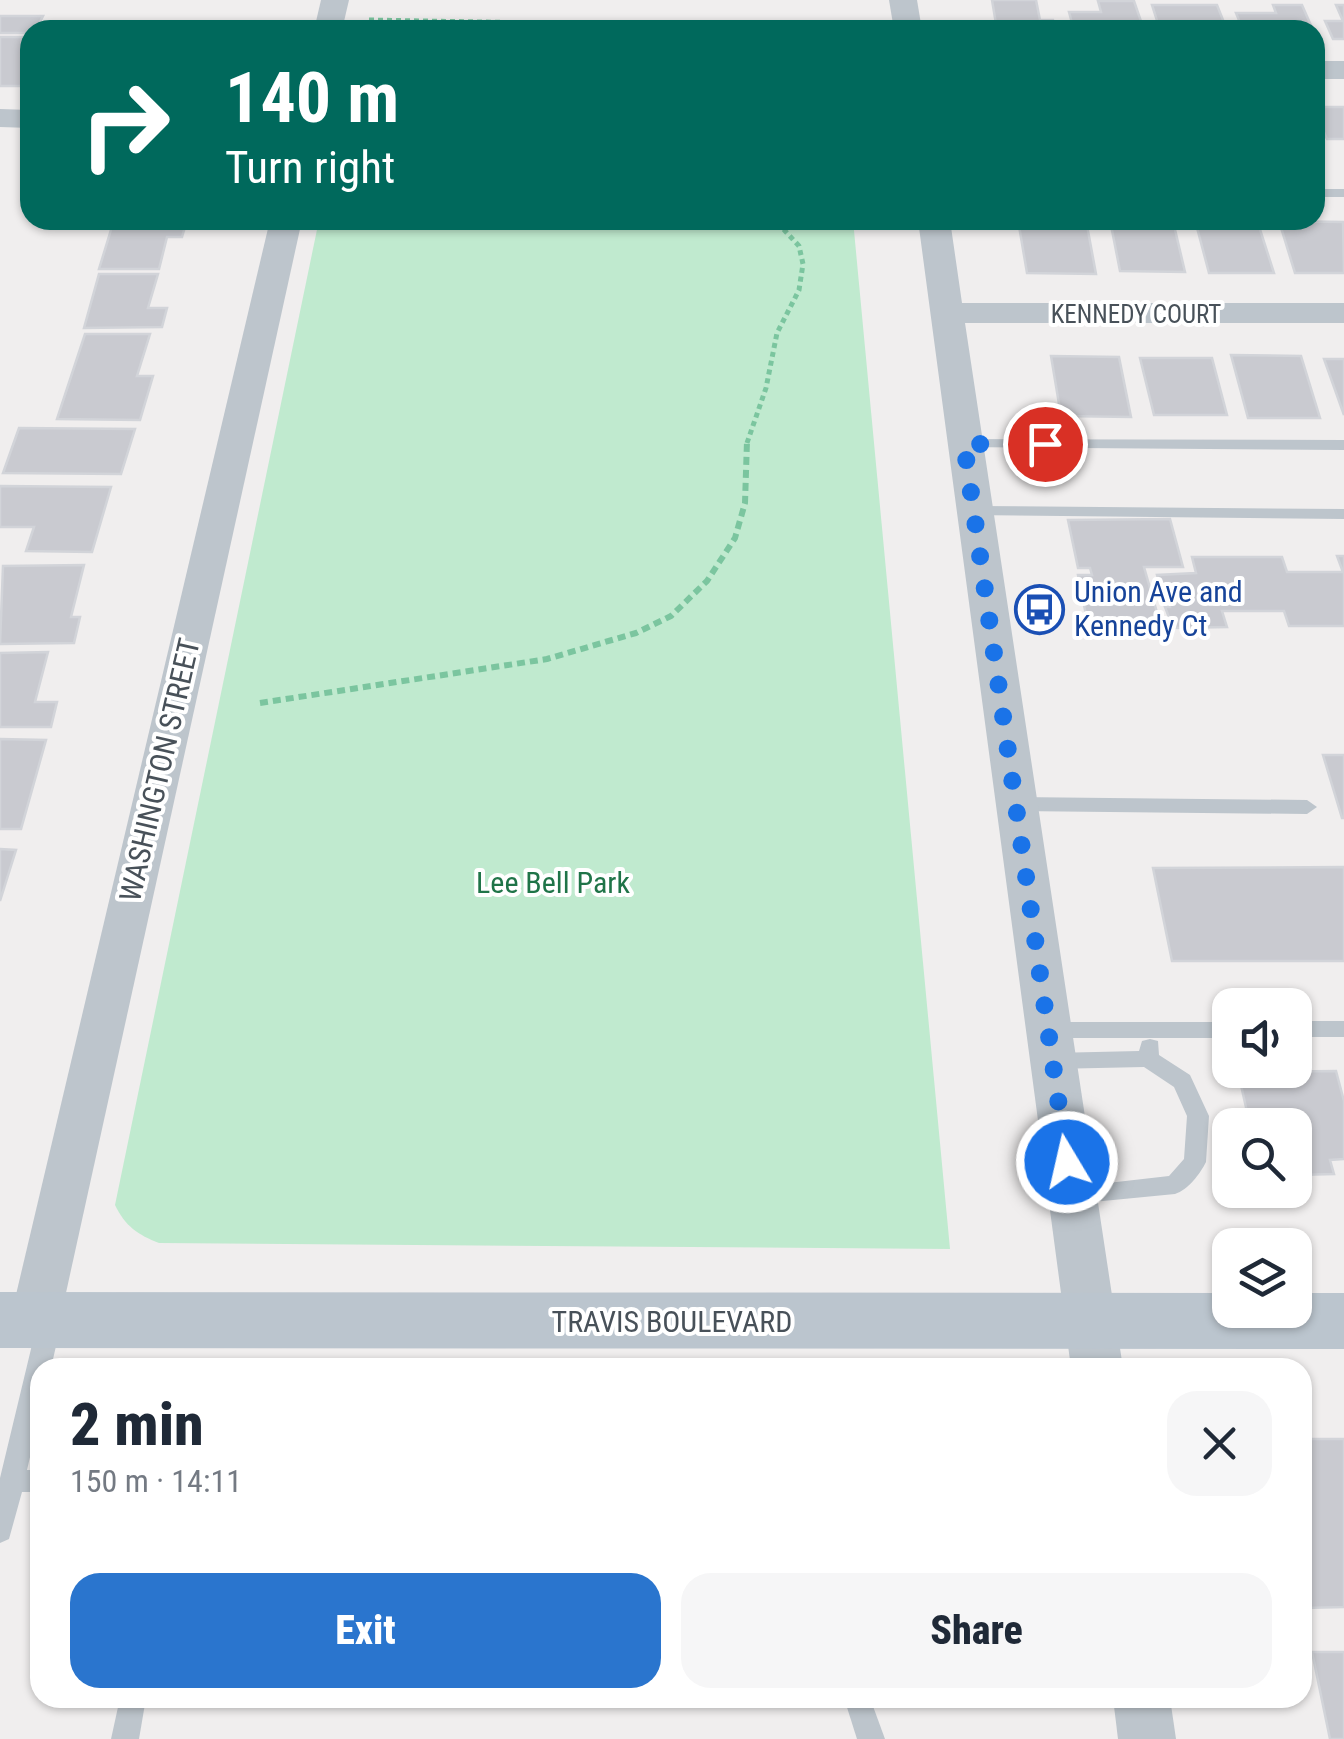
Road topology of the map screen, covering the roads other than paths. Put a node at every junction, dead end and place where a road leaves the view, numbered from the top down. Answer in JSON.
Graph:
{"nodes":[{"id":1,"x":284,"y":230,"type":"edge"},
{"id":2,"x":935,"y":230,"type":"edge"},
{"id":3,"x":946,"y":313,"type":"junction"},
{"id":4,"x":1338,"y":315,"type":"edge"},
{"id":5,"x":964,"y":444,"type":"junction"},
{"id":6,"x":1344,"y":445,"type":"edge"},
{"id":7,"x":974,"y":511,"type":"junction"},
{"id":8,"x":1344,"y":514,"type":"edge"},
{"id":9,"x":1014,"y":804,"type":"junction"},
{"id":10,"x":1307,"y":807,"type":"dead end"},
{"id":11,"x":1344,"y":1029,"type":"edge"},
{"id":12,"x":1212,"y":1030,"type":"edge"},
{"id":13,"x":1312,"y":1030,"type":"edge"},
{"id":14,"x":1146,"y":1031,"type":"junction"},
{"id":15,"x":1050,"y":1045,"type":"junction"},
{"id":16,"x":1148,"y":1058,"type":"junction"},
{"id":17,"x":1072,"y":1195,"type":"junction"},
{"id":18,"x":28,"y":1320,"type":"edge"},
{"id":19,"x":1344,"y":1321,"type":"edge"},
{"id":20,"x":1094,"y":1345,"type":"edge"},
{"id":21,"x":12,"y":1481,"type":"junction"},
{"id":22,"x":30,"y":1481,"type":"edge"},
{"id":23,"x":0,"y":1531,"type":"edge"},
{"id":24,"x":131,"y":1708,"type":"edge"},
{"id":25,"x":860,"y":1708,"type":"edge"},
{"id":26,"x":1143,"y":1708,"type":"edge"},
{"id":27,"x":125,"y":1739,"type":"edge"},
{"id":28,"x":871,"y":1739,"type":"edge"},
{"id":29,"x":1147,"y":1739,"type":"edge"}],
"edges":[{"from":1,"to":18,"type":"street","name":"WASHINGTON STREET"},
{"from":2,"to":3,"type":"street"},
{"from":3,"to":4,"type":"street","name":"KENNEDY COURT"},
{"from":3,"to":5,"type":"street"},
{"from":5,"to":6,"type":"lane"},
{"from":5,"to":7,"type":"street"},
{"from":7,"to":8,"type":"lane"},
{"from":7,"to":9,"type":"street"},
{"from":9,"to":10,"type":"lane"},
{"from":9,"to":15,"type":"street"},
{"from":11,"to":13,"type":"lane"},
{"from":12,"to":14,"type":"lane"},
{"from":14,"to":15,"type":"lane"},
{"from":14,"to":16,"type":"lane"},
{"from":15,"to":16,"type":"lane"},
{"from":15,"to":17,"type":"street"},
{"from":16,"to":17,"type":"lane"},
{"from":17,"to":20,"type":"street"},
{"from":18,"to":20,"type":"main road","name":"TRAVIS BOULEVARD"},
{"from":18,"to":21,"type":"lane"},
{"from":19,"to":20,"type":"main road","name":"TRAVIS BOULEVARD"},
{"from":21,"to":22,"type":"lane"},
{"from":21,"to":23,"type":"lane"},
{"from":24,"to":27,"type":"lane"},
{"from":25,"to":28,"type":"lane"},
{"from":26,"to":29,"type":"street"}]}
